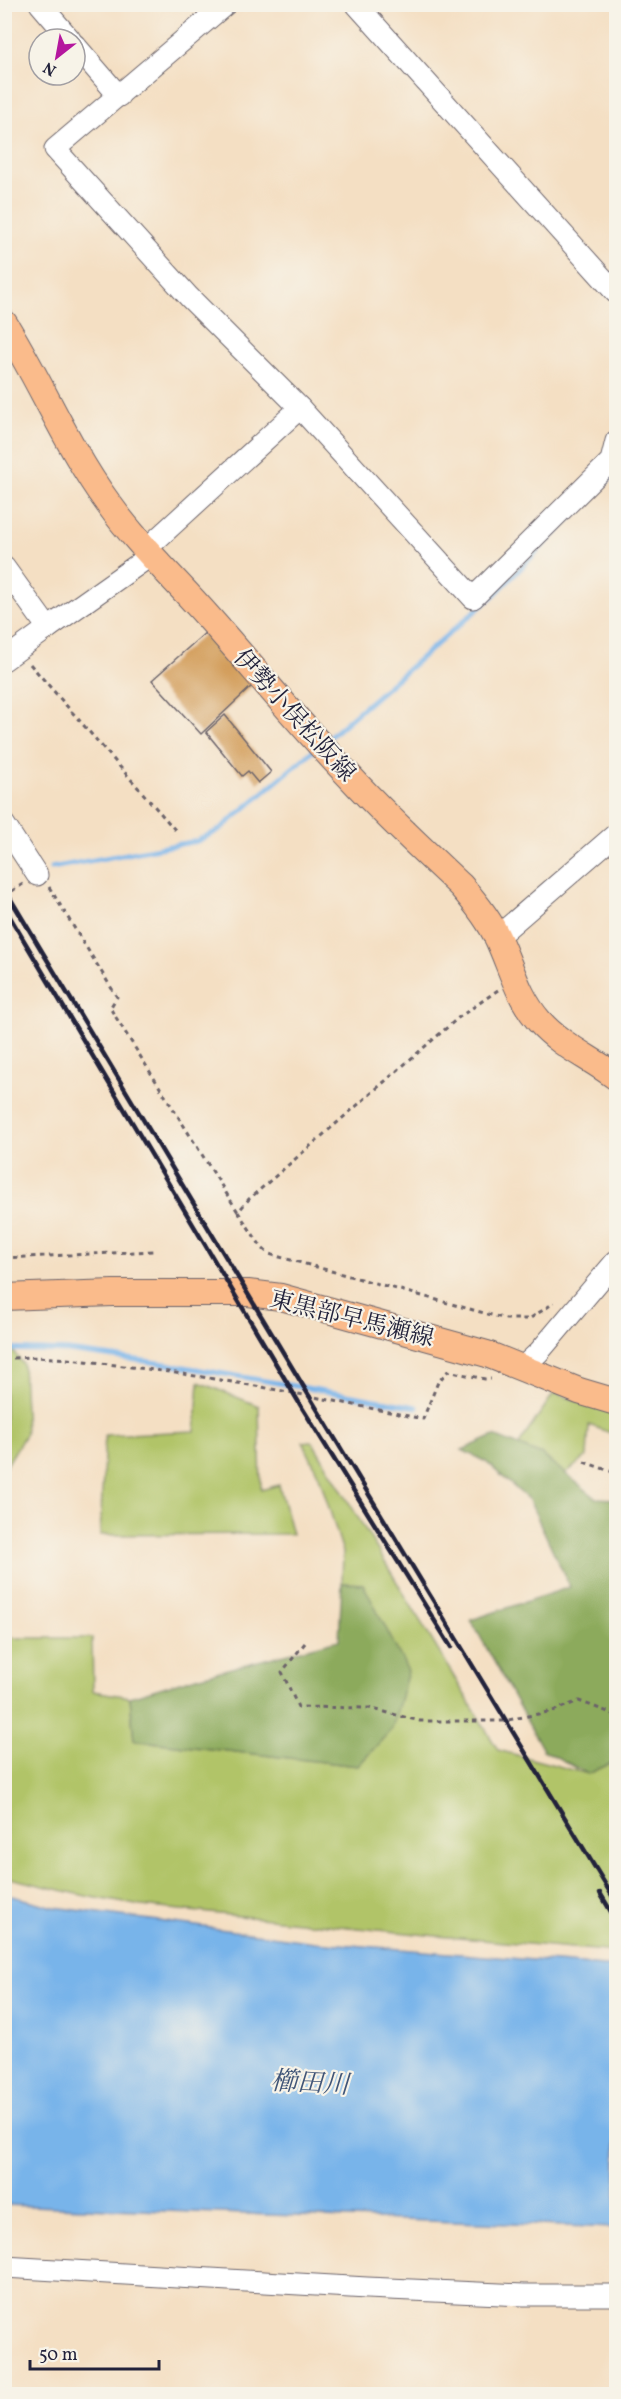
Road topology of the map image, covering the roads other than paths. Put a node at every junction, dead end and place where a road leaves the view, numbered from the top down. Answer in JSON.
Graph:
{"nodes":[{"id":1,"x":40,"y":4,"type":"edge"},
{"id":2,"x":226,"y":4,"type":"edge"},
{"id":3,"x":356,"y":4,"type":"edge"},
{"id":4,"x":60,"y":27,"type":"edge"},
{"id":5,"x":87,"y":59,"type":"edge"},
{"id":6,"x":119,"y":96,"type":"junction"},
{"id":7,"x":616,"y":292,"type":"edge"},
{"id":8,"x":4,"y":323,"type":"edge"},
{"id":9,"x":300,"y":408,"type":"junction"},
{"id":10,"x":616,"y":441,"type":"edge"},
{"id":11,"x":147,"y":553,"type":"junction"},
{"id":12,"x":4,"y":567,"type":"edge"},
{"id":13,"x":48,"y":628,"type":"junction"},
{"id":14,"x":11,"y":656,"type":"edge"},
{"id":15,"x":4,"y":824,"type":"edge"},
{"id":16,"x":616,"y":834,"type":"edge"},
{"id":17,"x":37,"y":875,"type":"road end"},
{"id":18,"x":497,"y":937,"type":"junction"},
{"id":19,"x":616,"y":1077,"type":"edge"},
{"id":20,"x":616,"y":1261,"type":"edge"},
{"id":21,"x":4,"y":1298,"type":"edge"},
{"id":22,"x":523,"y":1367,"type":"junction"},
{"id":23,"x":616,"y":1402,"type":"edge"},
{"id":24,"x":4,"y":2267,"type":"edge"},
{"id":25,"x":616,"y":2295,"type":"edge"}],
"edges":[{"from":1,"to":4,"type":"street"},
{"from":2,"to":6,"type":"street"},
{"from":3,"to":7,"type":"street"},
{"from":5,"to":6,"type":"street"},
{"from":6,"to":9,"type":"street"},
{"from":8,"to":11,"type":"main road","name":"伊勢小俣松阪線"},
{"from":9,"to":10,"type":"street"},
{"from":9,"to":11,"type":"street"},
{"from":11,"to":13,"type":"street"},
{"from":11,"to":18,"type":"main road","name":"伊勢小俣松阪線"},
{"from":12,"to":13,"type":"street"},
{"from":13,"to":14,"type":"street"},
{"from":15,"to":17,"type":"street"},
{"from":16,"to":18,"type":"street"},
{"from":18,"to":19,"type":"main road","name":"伊勢小俣松阪線"},
{"from":20,"to":22,"type":"street"},
{"from":21,"to":22,"type":"main road","name":"東黒部早馬瀬線"},
{"from":22,"to":23,"type":"main road","name":"東黒部早馬瀬線"},
{"from":24,"to":25,"type":"street"}]}
